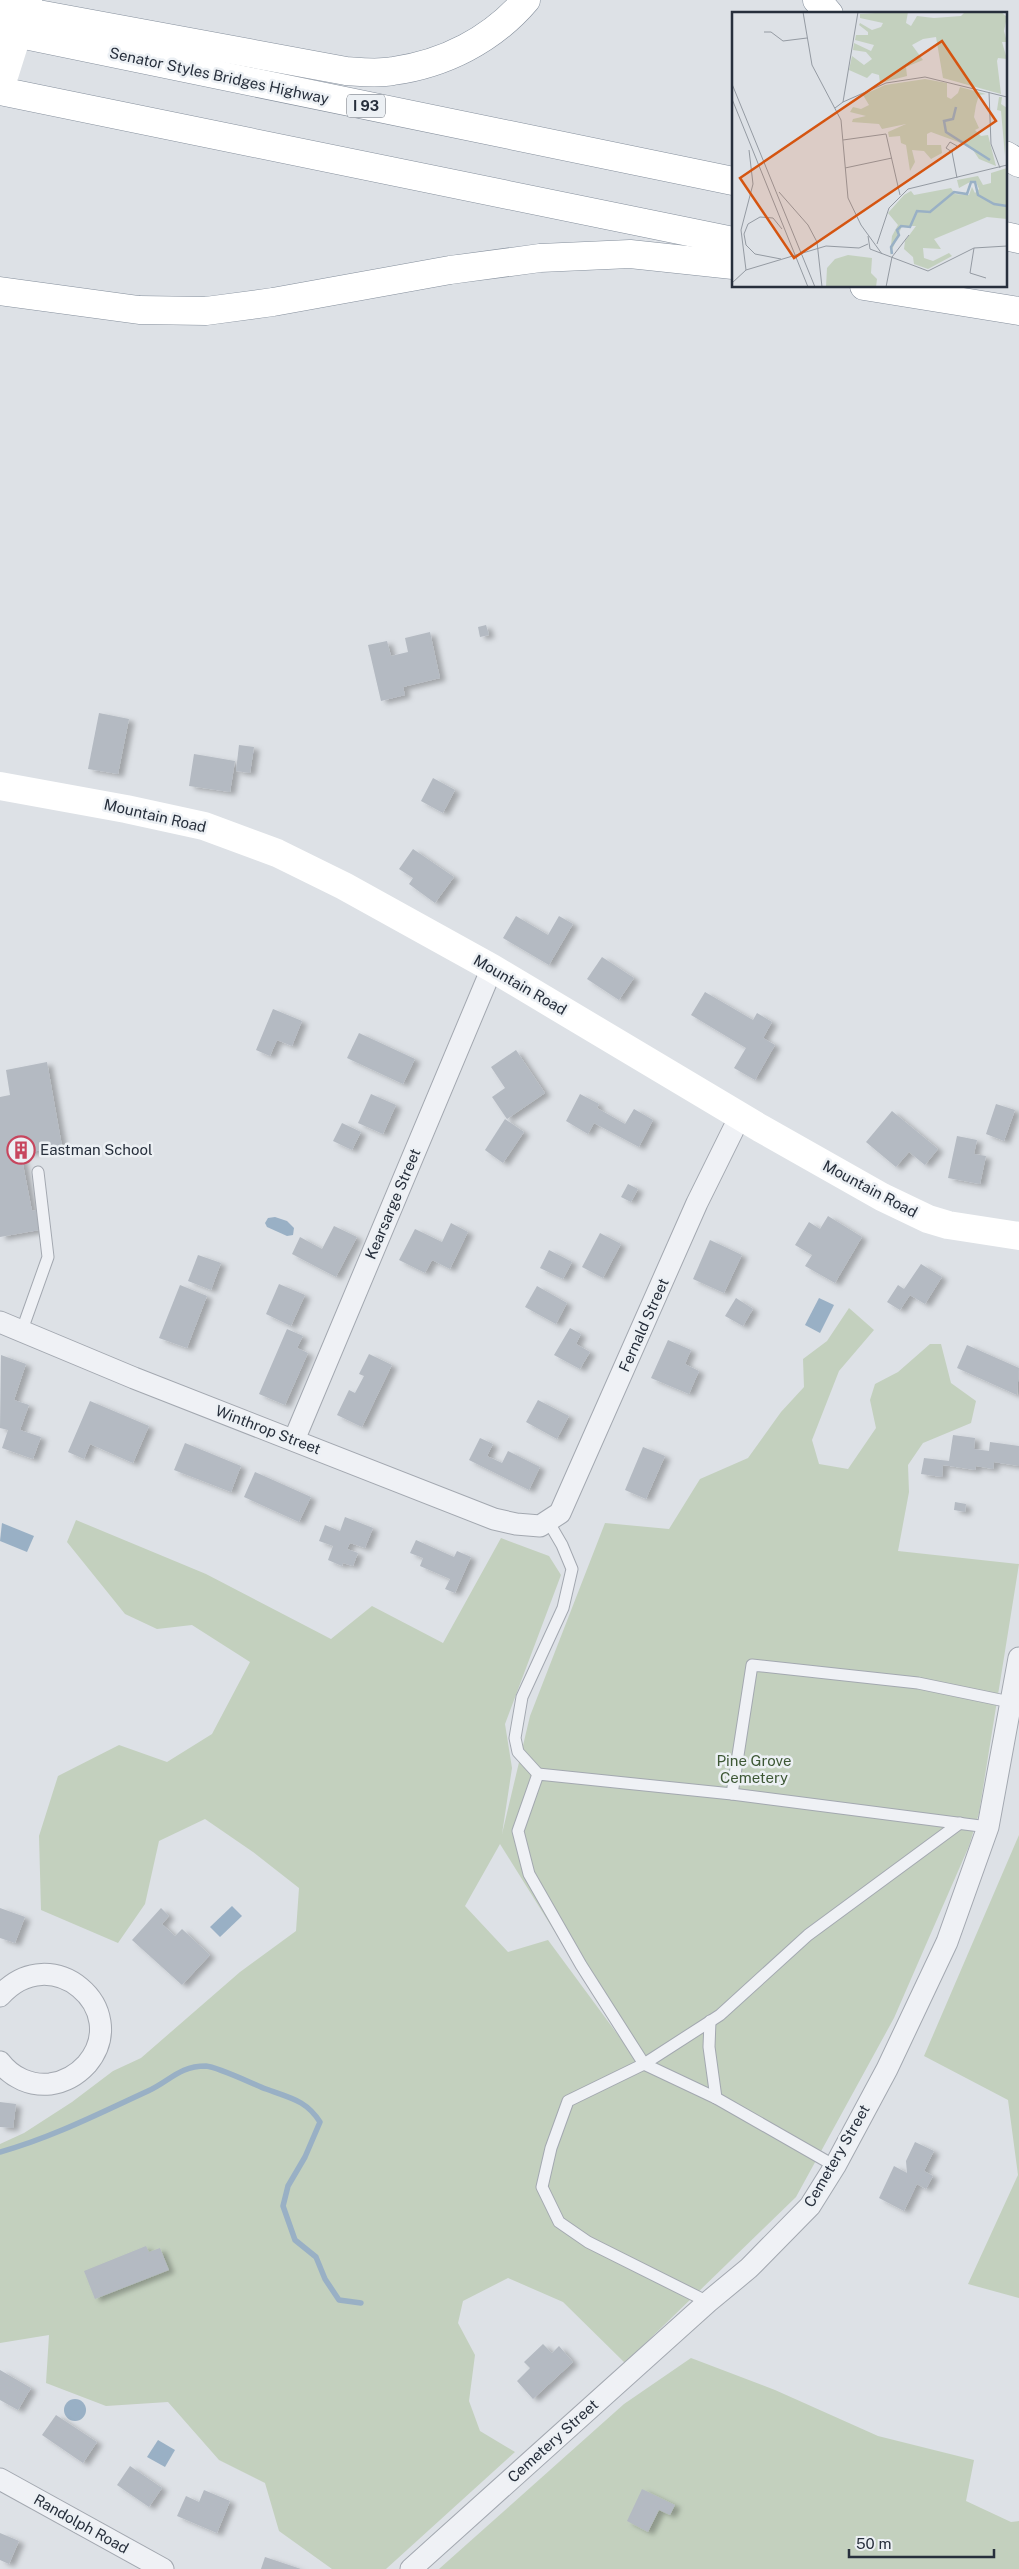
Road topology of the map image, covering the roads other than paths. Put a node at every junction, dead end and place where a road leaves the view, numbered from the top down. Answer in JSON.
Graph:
{"nodes":[{"id":1,"x":28,"y":0,"type":"edge"},
{"id":2,"x":526,"y":0,"type":"edge"},
{"id":3,"x":817,"y":0,"type":"edge"},
{"id":4,"x":0,"y":8,"type":"edge"},
{"id":5,"x":827,"y":12,"type":"edge"},
{"id":6,"x":0,"y":30,"type":"edge"},
{"id":7,"x":0,"y":90,"type":"edge"},
{"id":8,"x":1006,"y":156,"type":"edge"},
{"id":9,"x":1019,"y":163,"type":"edge"},
{"id":10,"x":732,"y":181,"type":"edge"},
{"id":11,"x":1006,"y":236,"type":"edge"},
{"id":12,"x":1019,"y":239,"type":"edge"},
{"id":13,"x":732,"y":241,"type":"edge"},
{"id":14,"x":732,"y":265,"type":"edge"},
{"id":15,"x":876,"y":288,"type":"edge"},
{"id":16,"x":962,"y":288,"type":"edge"},
{"id":17,"x":0,"y":290,"type":"edge"},
{"id":18,"x":1019,"y":300,"type":"edge"},
{"id":19,"x":1019,"y":311,"type":"edge"},
{"id":20,"x":0,"y":786,"type":"edge"},
{"id":21,"x":492,"y":968,"type":"junction"},
{"id":22,"x":740,"y":1116,"type":"junction"},
{"id":23,"x":38,"y":1172,"type":"dead end"},
{"id":24,"x":1019,"y":1236,"type":"edge"},
{"id":25,"x":0,"y":1322,"type":"edge"},
{"id":26,"x":22,"y":1330,"type":"junction"},
{"id":27,"x":294,"y":1440,"type":"junction"},
{"id":28,"x":544,"y":1524,"type":"junction"},
{"id":29,"x":1019,"y":1658,"type":"edge"},
{"id":30,"x":1010,"y":1702,"type":"junction"},
{"id":31,"x":538,"y":1774,"type":"junction"},
{"id":32,"x":732,"y":1794,"type":"junction"},
{"id":33,"x":960,"y":1823,"type":"junction"},
{"id":34,"x":988,"y":1826,"type":"junction"},
{"id":35,"x":0,"y":1996,"type":"edge"},
{"id":36,"x":710,"y":2021,"type":"junction"},
{"id":37,"x":0,"y":2062,"type":"edge"},
{"id":38,"x":644,"y":2064,"type":"junction"},
{"id":39,"x":716,"y":2098,"type":"junction"},
{"id":40,"x":835,"y":2166,"type":"junction"},
{"id":41,"x":708,"y":2302,"type":"junction"},
{"id":42,"x":0,"y":2479,"type":"edge"},
{"id":43,"x":163,"y":2569,"type":"edge"},
{"id":44,"x":411,"y":2569,"type":"edge"}],
"edges":[{"from":1,"to":7,"type":"main road","bridge":true},
{"from":2,"to":4,"type":"main road"},
{"from":3,"to":5,"type":"main road"},
{"from":6,"to":10,"type":"main road","name":"Senator Styles Bridges Highway","number":"I 93"},
{"from":7,"to":13,"type":"main road"},
{"from":8,"to":9,"type":"main road"},
{"from":11,"to":12,"type":"main road"},
{"from":14,"to":17,"type":"main road"},
{"from":15,"to":19,"type":"main road"},
{"from":16,"to":18,"type":"main road"},
{"from":20,"to":21,"type":"main road","name":"Mountain Road"},
{"from":21,"to":22,"type":"main road","name":"Mountain Road"},
{"from":21,"to":27,"type":"street","name":"Kearsarge Street"},
{"from":22,"to":24,"type":"main road","name":"Mountain Road"},
{"from":22,"to":28,"type":"street","name":"Fernald Street"},
{"from":23,"to":26,"type":"lane"},
{"from":25,"to":26,"type":"street","name":"Winthrop Street"},
{"from":26,"to":27,"type":"street","name":"Winthrop Street"},
{"from":27,"to":28,"type":"street","name":"Winthrop Street"},
{"from":28,"to":31,"type":"lane"},
{"from":29,"to":30,"type":"street","name":"Cemetery Street"},
{"from":30,"to":32,"type":"lane"},
{"from":30,"to":34,"type":"street","name":"Cemetery Street"},
{"from":31,"to":32,"type":"lane"},
{"from":31,"to":38,"type":"lane"},
{"from":32,"to":33,"type":"lane"},
{"from":33,"to":34,"type":"lane"},
{"from":33,"to":36,"type":"lane"},
{"from":34,"to":40,"type":"street","name":"Cemetery Street"},
{"from":35,"to":37,"type":"street"},
{"from":36,"to":38,"type":"lane"},
{"from":36,"to":39,"type":"lane"},
{"from":38,"to":39,"type":"lane"},
{"from":38,"to":41,"type":"lane"},
{"from":39,"to":40,"type":"lane"},
{"from":40,"to":41,"type":"street","name":"Cemetery Street"},
{"from":41,"to":44,"type":"street","name":"Cemetery Street"},
{"from":42,"to":43,"type":"street","name":"Randolph Road"}]}
